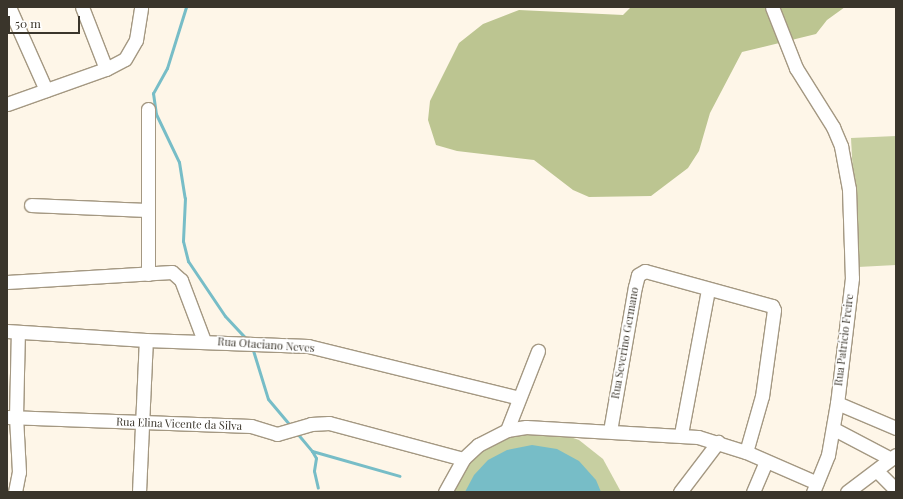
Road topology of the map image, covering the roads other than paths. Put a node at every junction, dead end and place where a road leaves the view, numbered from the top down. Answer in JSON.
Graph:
{"nodes":[{"id":1,"x":9,"y":7,"type":"edge"},
{"id":2,"x":82,"y":7,"type":"edge"},
{"id":3,"x":141,"y":7,"type":"edge"},
{"id":4,"x":772,"y":7,"type":"edge"},
{"id":5,"x":106,"y":69,"type":"junction"},
{"id":6,"x":46,"y":90,"type":"junction"},
{"id":7,"x":7,"y":104,"type":"edge"},
{"id":8,"x":148,"y":109,"type":"dead end"},
{"id":9,"x":31,"y":205,"type":"dead end"},
{"id":10,"x":146,"y":210,"type":"junction"},
{"id":11,"x":148,"y":274,"type":"junction"},
{"id":12,"x":7,"y":282,"type":"edge"},
{"id":13,"x":708,"y":290,"type":"junction"},
{"id":14,"x":12,"y":331,"type":"edge"},
{"id":15,"x":146,"y":340,"type":"junction"},
{"id":16,"x":204,"y":341,"type":"junction"},
{"id":17,"x":538,"y":351,"type":"dead end"},
{"id":18,"x":520,"y":398,"type":"junction"},
{"id":19,"x":837,"y":403,"type":"junction"},
{"id":20,"x":11,"y":417,"type":"edge"},
{"id":21,"x":141,"y":423,"type":"junction"},
{"id":22,"x":896,"y":428,"type":"edge"},
{"id":23,"x":834,"y":429,"type":"junction"},
{"id":24,"x":507,"y":430,"type":"junction"},
{"id":25,"x":610,"y":431,"type":"junction"},
{"id":26,"x":681,"y":434,"type":"junction"},
{"id":27,"x":718,"y":442,"type":"junction"},
{"id":28,"x":746,"y":452,"type":"junction"},
{"id":29,"x":893,"y":457,"type":"edge"},
{"id":30,"x":463,"y":459,"type":"junction"},
{"id":31,"x":766,"y":462,"type":"junction"},
{"id":32,"x":877,"y":471,"type":"junction"},
{"id":33,"x":815,"y":488,"type":"edge"},
{"id":34,"x":896,"y":490,"type":"edge"},
{"id":35,"x":15,"y":492,"type":"edge"},
{"id":36,"x":140,"y":492,"type":"edge"},
{"id":37,"x":444,"y":492,"type":"edge"},
{"id":38,"x":680,"y":492,"type":"edge"},
{"id":39,"x":753,"y":492,"type":"edge"},
{"id":40,"x":847,"y":492,"type":"edge"}],
"edges":[{"from":1,"to":6,"type":"street"},
{"from":2,"to":5,"type":"street"},
{"from":3,"to":5,"type":"street"},
{"from":4,"to":19,"type":"street","name":"Rua Patrício Freire"},
{"from":5,"to":6,"type":"street"},
{"from":6,"to":7,"type":"street"},
{"from":8,"to":10,"type":"street"},
{"from":9,"to":10,"type":"street"},
{"from":10,"to":11,"type":"street"},
{"from":11,"to":12,"type":"street"},
{"from":11,"to":16,"type":"street"},
{"from":13,"to":25,"type":"street","name":"Rua Severino Germano"},
{"from":13,"to":26,"type":"street"},
{"from":13,"to":28,"type":"street"},
{"from":14,"to":15,"type":"street","name":"Rua Otaciano Neves"},
{"from":14,"to":20,"type":"street"},
{"from":15,"to":16,"type":"street","name":"Rua Otaciano Neves"},
{"from":15,"to":21,"type":"street"},
{"from":16,"to":18,"type":"street","name":"Rua Otaciano Neves"},
{"from":17,"to":18,"type":"street"},
{"from":18,"to":24,"type":"street"},
{"from":19,"to":22,"type":"street"},
{"from":19,"to":23,"type":"street","name":"Rua Patrício Freire"},
{"from":20,"to":21,"type":"street","name":"Rua Elina Vicente da Silva"},
{"from":20,"to":35,"type":"street"},
{"from":21,"to":30,"type":"street","name":"Rua Elina Vicente da Silva"},
{"from":21,"to":36,"type":"street"},
{"from":23,"to":29,"type":"street"},
{"from":23,"to":33,"type":"street","name":"Rua Patrício Freire"},
{"from":24,"to":25,"type":"street"},
{"from":24,"to":30,"type":"street"},
{"from":25,"to":26,"type":"street"},
{"from":26,"to":27,"type":"street"},
{"from":27,"to":28,"type":"street"},
{"from":27,"to":38,"type":"street"},
{"from":28,"to":31,"type":"street"},
{"from":29,"to":32,"type":"street"},
{"from":30,"to":37,"type":"street"},
{"from":31,"to":33,"type":"street"},
{"from":31,"to":39,"type":"street"},
{"from":32,"to":34,"type":"street"},
{"from":32,"to":40,"type":"street"}]}
